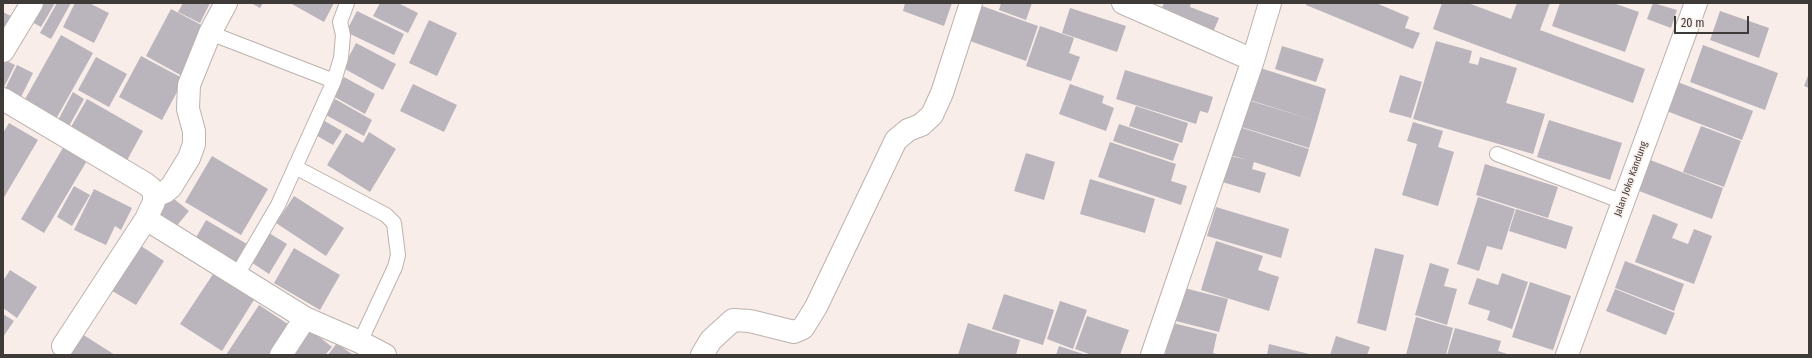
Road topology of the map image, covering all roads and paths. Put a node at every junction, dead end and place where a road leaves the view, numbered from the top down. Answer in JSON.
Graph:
{"nodes":[{"id":1,"x":32,"y":3,"type":"edge"},
{"id":2,"x":226,"y":3,"type":"edge"},
{"id":3,"x":347,"y":3,"type":"edge"},
{"id":4,"x":971,"y":3,"type":"edge"},
{"id":5,"x":1123,"y":3,"type":"edge"},
{"id":6,"x":1270,"y":3,"type":"edge"},
{"id":7,"x":1696,"y":3,"type":"edge"},
{"id":8,"x":210,"y":33,"type":"junction"},
{"id":9,"x":3,"y":51,"type":"edge"},
{"id":10,"x":1253,"y":60,"type":"junction"},
{"id":11,"x":334,"y":81,"type":"junction"},
{"id":12,"x":3,"y":98,"type":"edge"},
{"id":13,"x":1497,"y":154,"type":"dead end"},
{"id":14,"x":295,"y":168,"type":"junction"},
{"id":15,"x":154,"y":194,"type":"junction"},
{"id":16,"x":1623,"y":202,"type":"junction"},
{"id":17,"x":146,"y":219,"type":"junction"},
{"id":18,"x":237,"y":275,"type":"junction"},
{"id":19,"x":305,"y":318,"type":"junction"},
{"id":20,"x":360,"y":342,"type":"junction"},
{"id":21,"x":63,"y":346,"type":"dead end"},
{"id":22,"x":281,"y":355,"type":"edge"},
{"id":23,"x":385,"y":355,"type":"edge"},
{"id":24,"x":702,"y":355,"type":"edge"},
{"id":25,"x":1152,"y":355,"type":"edge"},
{"id":26,"x":1566,"y":355,"type":"edge"}],
"edges":[{"from":1,"to":9,"type":"street"},
{"from":2,"to":8,"type":"street"},
{"from":3,"to":11,"type":"lane"},
{"from":4,"to":24,"type":"street"},
{"from":5,"to":10,"type":"street"},
{"from":6,"to":10,"type":"street"},
{"from":7,"to":16,"type":"street","name":"Jalan Joko Kandung"},
{"from":8,"to":11,"type":"lane"},
{"from":8,"to":15,"type":"street"},
{"from":10,"to":25,"type":"street"},
{"from":11,"to":14,"type":"lane"},
{"from":12,"to":15,"type":"street"},
{"from":13,"to":16,"type":"lane"},
{"from":14,"to":18,"type":"lane"},
{"from":14,"to":20,"type":"lane"},
{"from":15,"to":17,"type":"street"},
{"from":16,"to":26,"type":"street","name":"Jalan Joko Kandung"},
{"from":17,"to":18,"type":"street"},
{"from":17,"to":21,"type":"street"},
{"from":18,"to":19,"type":"street"},
{"from":19,"to":20,"type":"street"},
{"from":19,"to":22,"type":"street"},
{"from":20,"to":23,"type":"street"}]}
